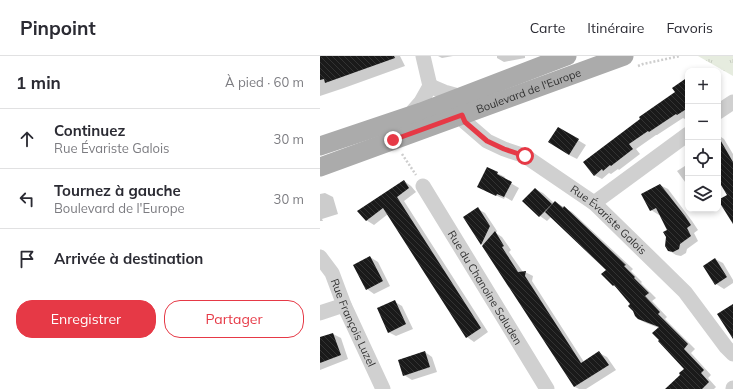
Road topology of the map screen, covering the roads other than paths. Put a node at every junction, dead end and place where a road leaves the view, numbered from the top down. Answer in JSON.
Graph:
{"nodes":[{"id":1,"x":423,"y":56,"type":"edge"},
{"id":2,"x":567,"y":56,"type":"edge"},
{"id":3,"x":624,"y":56,"type":"edge"},
{"id":4,"x":430,"y":86,"type":"junction"},
{"id":5,"x":733,"y":102,"type":"edge"},
{"id":6,"x":721,"y":110,"type":"edge"},
{"id":7,"x":465,"y":113,"type":"junction"},
{"id":8,"x":408,"y":117,"type":"junction"},
{"id":9,"x":685,"y":136,"type":"edge"},
{"id":10,"x":320,"y":146,"type":"edge"},
{"id":11,"x":320,"y":167,"type":"edge"},
{"id":12,"x":423,"y":186,"type":"road end"},
{"id":13,"x":594,"y":203,"type":"junction"},
{"id":14,"x":320,"y":257,"type":"edge"},
{"id":15,"x":344,"y":305,"type":"junction"},
{"id":16,"x":320,"y":313,"type":"edge"},
{"id":17,"x":730,"y":350,"type":"edge"},
{"id":18,"x":383,"y":389,"type":"edge"},
{"id":19,"x":547,"y":389,"type":"edge"}],
"edges":[{"from":1,"to":4,"type":"street"},
{"from":2,"to":7,"type":"main road","name":"Boulevard de l'Europe"},
{"from":3,"to":7,"type":"main road","name":"Boulevard de l'Europe"},
{"from":4,"to":7,"type":"street","name":"Rue Évariste Galois"},
{"from":4,"to":8,"type":"street"},
{"from":5,"to":6,"type":"street"},
{"from":7,"to":8,"type":"main road","name":"Boulevard de l'Europe"},
{"from":7,"to":11,"type":"main road","name":"Boulevard de l'Europe"},
{"from":7,"to":13,"type":"street","name":"Rue Évariste Galois"},
{"from":8,"to":10,"type":"main road","name":"Boulevard de l'Europe"},
{"from":9,"to":13,"type":"street"},
{"from":12,"to":19,"type":"street","name":"Rue du Chanoine Saluden"},
{"from":13,"to":17,"type":"street","name":"Rue Évariste Galois"},
{"from":14,"to":15,"type":"street","name":"Rue François Luzel"},
{"from":15,"to":16,"type":"street"},
{"from":15,"to":18,"type":"street","name":"Rue François Luzel"}]}
